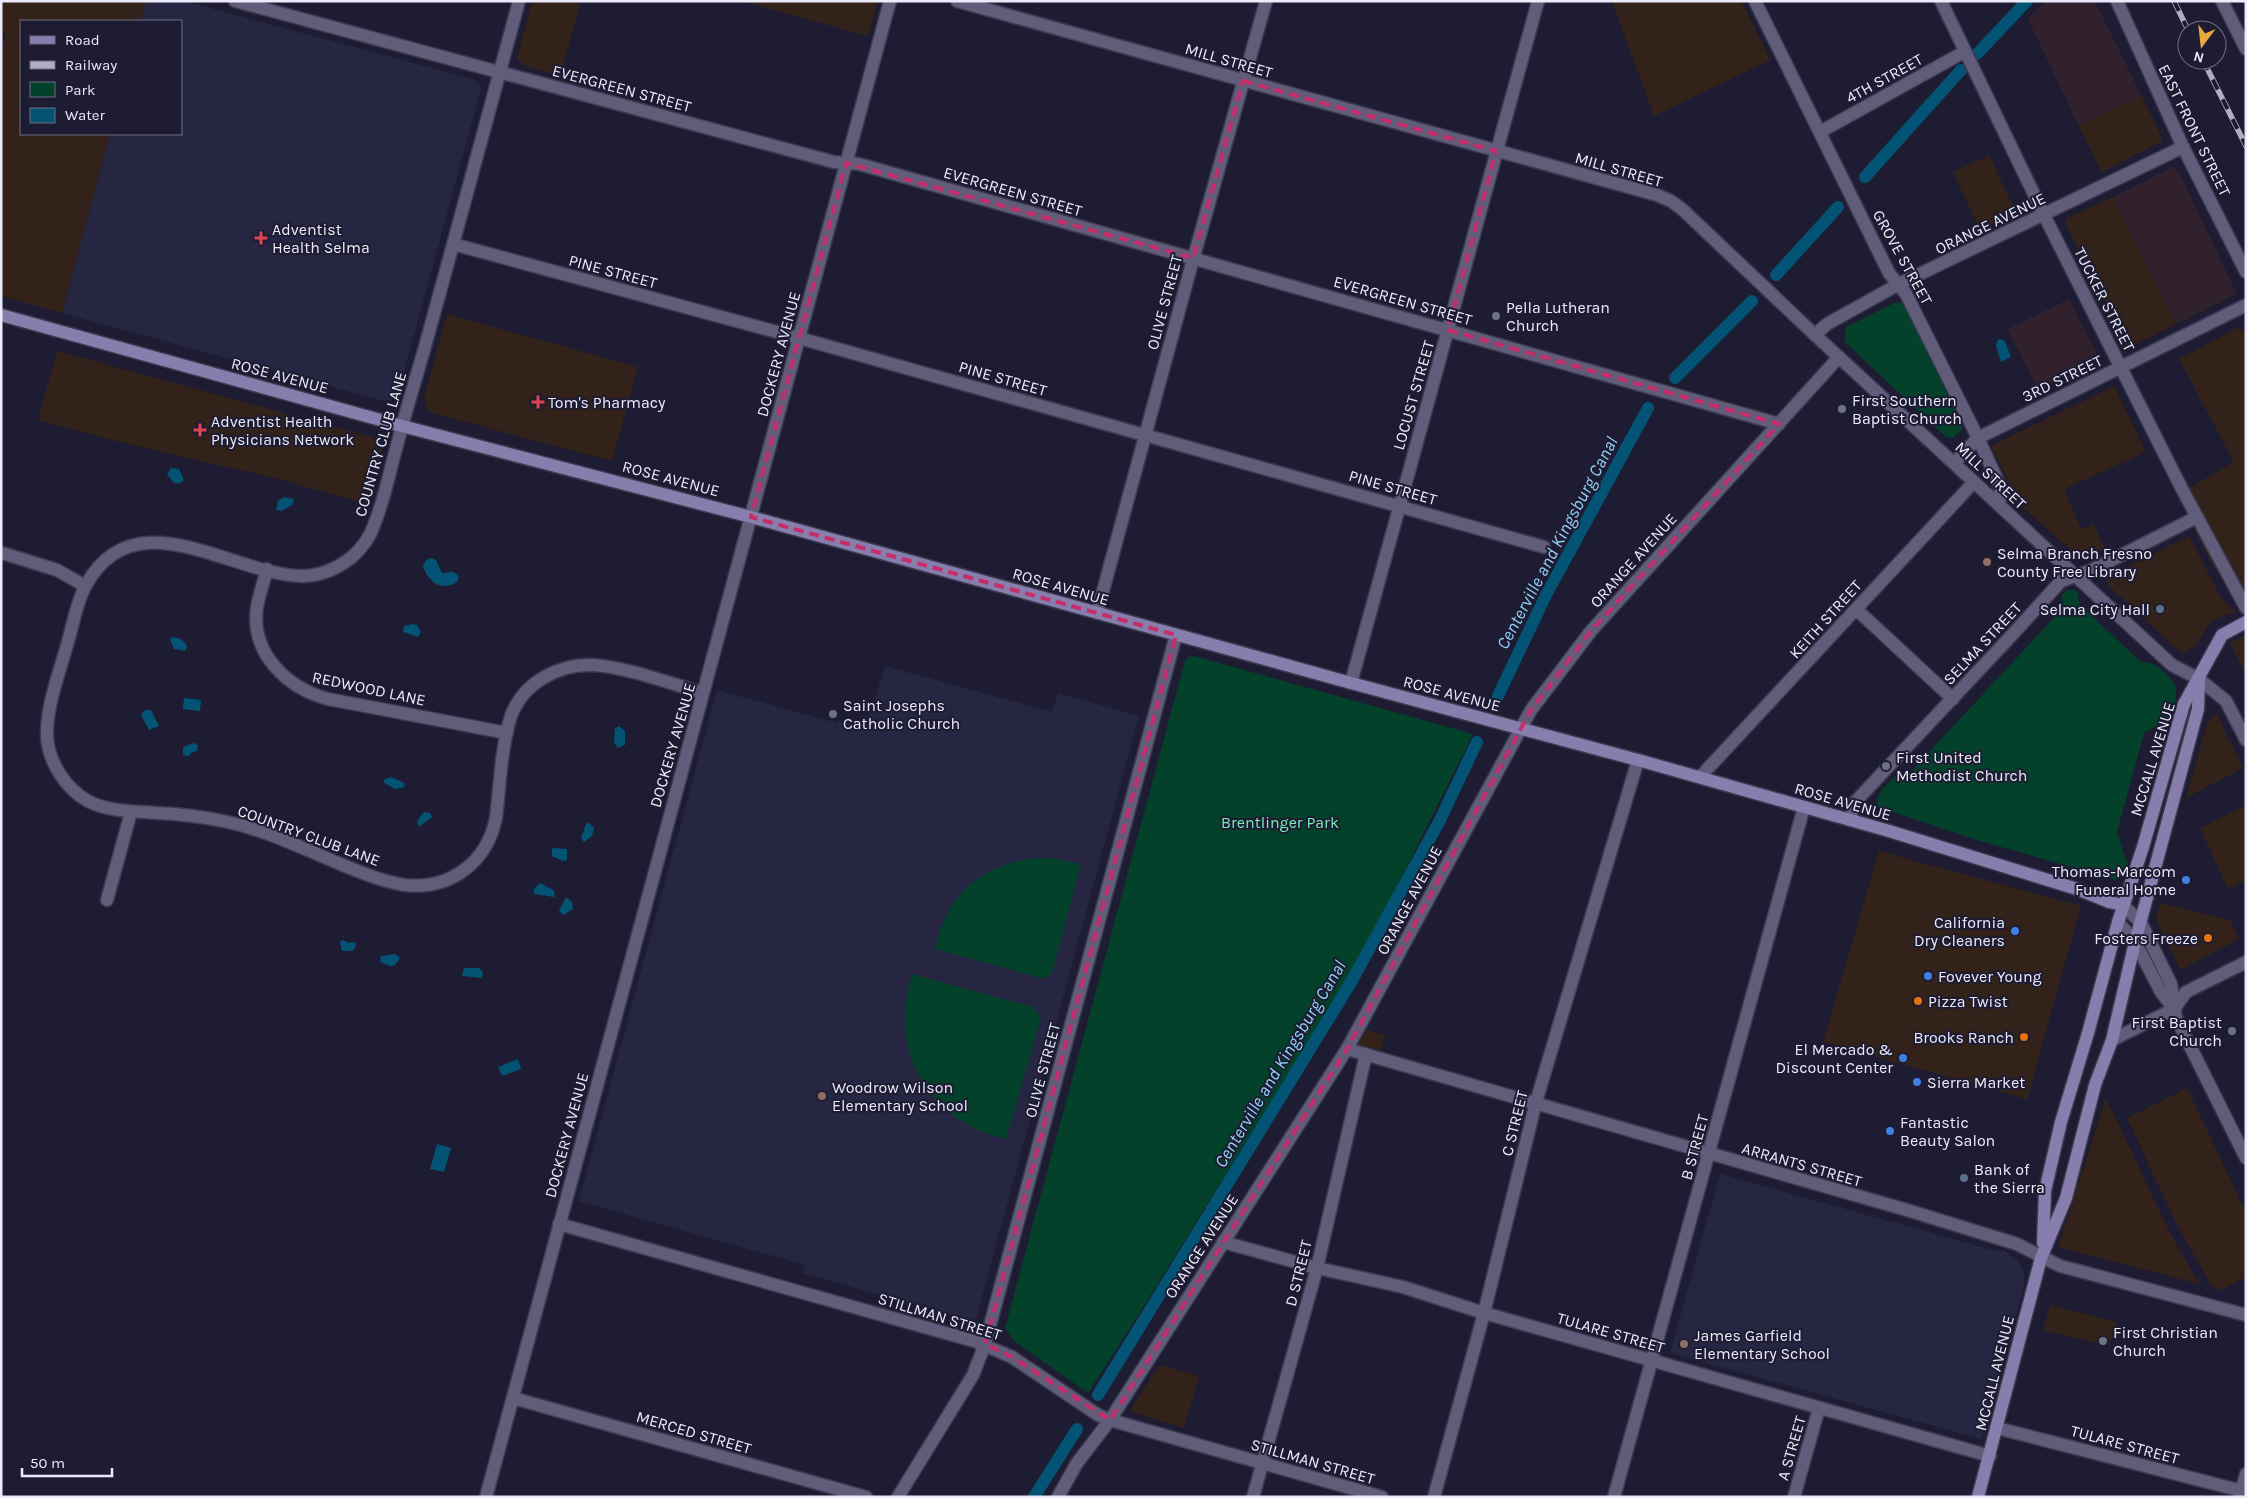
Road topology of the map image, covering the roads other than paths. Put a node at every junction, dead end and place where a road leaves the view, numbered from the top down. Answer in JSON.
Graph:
{"nodes":[{"id":1,"x":235,"y":1,"type":"edge"},
{"id":2,"x":519,"y":1,"type":"edge"},
{"id":3,"x":890,"y":1,"type":"edge"},
{"id":4,"x":958,"y":1,"type":"edge"},
{"id":5,"x":1266,"y":1,"type":"edge"},
{"id":6,"x":1538,"y":1,"type":"edge"},
{"id":7,"x":1755,"y":1,"type":"edge"},
{"id":8,"x":1941,"y":1,"type":"edge"},
{"id":9,"x":2117,"y":1,"type":"edge"},
{"id":10,"x":2222,"y":1,"type":"edge"},
{"id":11,"x":2246,"y":49,"type":"edge"},
{"id":12,"x":1964,"y":52,"type":"junction"},
{"id":13,"x":500,"y":72,"type":"junction"},
{"id":14,"x":1243,"y":81,"type":"junction"},
{"id":15,"x":1820,"y":132,"type":"junction"},
{"id":16,"x":2183,"y":147,"type":"junction"},
{"id":17,"x":1496,"y":151,"type":"junction"},
{"id":18,"x":846,"y":163,"type":"junction"},
{"id":19,"x":2044,"y":215,"type":"junction"},
{"id":20,"x":453,"y":244,"type":"junction"},
{"id":21,"x":1193,"y":258,"type":"junction"},
{"id":22,"x":2246,"y":272,"type":"edge"},
{"id":23,"x":1898,"y":284,"type":"junction"},
{"id":24,"x":2246,"y":304,"type":"edge"},
{"id":25,"x":1,"y":315,"type":"edge"},
{"id":26,"x":1448,"y":330,"type":"junction"},
{"id":27,"x":1815,"y":335,"type":"junction"},
{"id":28,"x":800,"y":338,"type":"junction"},
{"id":29,"x":1839,"y":357,"type":"junction"},
{"id":30,"x":2122,"y":367,"type":"junction"},
{"id":31,"x":1779,"y":424,"type":"junction"},
{"id":32,"x":402,"y":426,"type":"junction"},
{"id":33,"x":1145,"y":435,"type":"junction"},
{"id":34,"x":1978,"y":438,"type":"junction"},
{"id":35,"x":1954,"y":462,"type":"junction"},
{"id":36,"x":1974,"y":482,"type":"junction"},
{"id":37,"x":1999,"y":504,"type":"junction"},
{"id":38,"x":1399,"y":506,"type":"junction"},
{"id":39,"x":751,"y":517,"type":"junction"},
{"id":40,"x":2197,"y":517,"type":"junction"},
{"id":41,"x":1544,"y":547,"type":"dead end"},
{"id":42,"x":2,"y":553,"type":"edge"},
{"id":43,"x":267,"y":569,"type":"junction"},
{"id":44,"x":2074,"y":575,"type":"junction"},
{"id":45,"x":85,"y":586,"type":"junction"},
{"id":46,"x":2246,"y":608,"type":"edge"},
{"id":47,"x":1856,"y":609,"type":"junction"},
{"id":48,"x":1097,"y":613,"type":"junction"},
{"id":49,"x":2246,"y":622,"type":"edge"},
{"id":50,"x":1176,"y":635,"type":"junction"},
{"id":51,"x":2199,"y":679,"type":"junction"},
{"id":52,"x":1351,"y":683,"type":"junction"},
{"id":53,"x":703,"y":693,"type":"junction"},
{"id":54,"x":1953,"y":699,"type":"junction"},
{"id":55,"x":1521,"y":728,"type":"junction"},
{"id":56,"x":507,"y":733,"type":"junction"},
{"id":57,"x":2246,"y":740,"type":"edge"},
{"id":58,"x":1638,"y":760,"type":"junction"},
{"id":59,"x":1700,"y":777,"type":"junction"},
{"id":60,"x":1804,"y":807,"type":"junction"},
{"id":61,"x":131,"y":812,"type":"junction"},
{"id":62,"x":1850,"y":820,"type":"junction"},
{"id":63,"x":106,"y":900,"type":"dead end"},
{"id":64,"x":2109,"y":902,"type":"junction"},
{"id":65,"x":2123,"y":904,"type":"junction"},
{"id":66,"x":2118,"y":922,"type":"junction"},
{"id":67,"x":2141,"y":923,"type":"junction"},
{"id":68,"x":2134,"y":942,"type":"junction"},
{"id":69,"x":2246,"y":962,"type":"edge"},
{"id":70,"x":2174,"y":1008,"type":"junction"},
{"id":71,"x":2112,"y":1040,"type":"junction"},
{"id":72,"x":1347,"y":1049,"type":"junction"},
{"id":73,"x":1366,"y":1054,"type":"junction"},
{"id":74,"x":1536,"y":1102,"type":"junction"},
{"id":75,"x":1709,"y":1154,"type":"junction"},
{"id":76,"x":2246,"y":1158,"type":"edge"},
{"id":77,"x":559,"y":1224,"type":"junction"},
{"id":78,"x":1223,"y":1242,"type":"junction"},
{"id":79,"x":2041,"y":1258,"type":"junction"},
{"id":80,"x":1316,"y":1268,"type":"junction"},
{"id":81,"x":1484,"y":1313,"type":"junction"},
{"id":82,"x":2246,"y":1315,"type":"edge"},
{"id":83,"x":985,"y":1344,"type":"junction"},
{"id":84,"x":1652,"y":1361,"type":"junction"},
{"id":85,"x":513,"y":1398,"type":"junction"},
{"id":86,"x":1819,"y":1408,"type":"junction"},
{"id":87,"x":1110,"y":1420,"type":"junction"},
{"id":88,"x":1997,"y":1428,"type":"junction"},
{"id":89,"x":1990,"y":1456,"type":"junction"},
{"id":90,"x":1077,"y":1463,"type":"junction"},
{"id":91,"x":1263,"y":1464,"type":"junction"},
{"id":92,"x":2246,"y":1474,"type":"edge"},
{"id":93,"x":2242,"y":1493,"type":"edge"},
{"id":94,"x":486,"y":1497,"type":"edge"},
{"id":95,"x":866,"y":1497,"type":"edge"},
{"id":96,"x":898,"y":1497,"type":"edge"},
{"id":97,"x":1058,"y":1497,"type":"edge"},
{"id":98,"x":1068,"y":1497,"type":"edge"},
{"id":99,"x":1253,"y":1497,"type":"edge"},
{"id":100,"x":1382,"y":1497,"type":"edge"},
{"id":101,"x":1434,"y":1497,"type":"edge"},
{"id":102,"x":1614,"y":1497,"type":"edge"},
{"id":103,"x":1794,"y":1497,"type":"edge"},
{"id":104,"x":1978,"y":1497,"type":"edge"}],
"edges":[{"from":1,"to":13,"type":"street","name":"EVERGREEN STREET"},
{"from":2,"to":13,"type":"street","name":"COUNTRY CLUB LANE"},
{"from":3,"to":18,"type":"street","name":"DOCKERY AVENUE"},
{"from":4,"to":14,"type":"street","name":"MILL STREET"},
{"from":5,"to":14,"type":"street","name":"OLIVE STREET"},
{"from":6,"to":17,"type":"street","name":"LOCUST STREET"},
{"from":7,"to":15,"type":"street","name":"GROVE STREET"},
{"from":8,"to":12,"type":"street","name":"TUCKER STREET"},
{"from":9,"to":16,"type":"street","name":"EAST FRONT STREET"},
{"from":10,"to":11,"type":"street"},
{"from":12,"to":15,"type":"street","name":"4TH STREET"},
{"from":12,"to":19,"type":"street","name":"TUCKER STREET"},
{"from":13,"to":18,"type":"street","name":"EVERGREEN STREET"},
{"from":13,"to":20,"type":"street","name":"COUNTRY CLUB LANE"},
{"from":14,"to":17,"type":"street","name":"MILL STREET"},
{"from":14,"to":21,"type":"street","name":"OLIVE STREET"},
{"from":15,"to":23,"type":"street","name":"GROVE STREET"},
{"from":16,"to":19,"type":"street","name":"ORANGE AVENUE"},
{"from":16,"to":22,"type":"street","name":"EAST FRONT STREET"},
{"from":17,"to":26,"type":"street","name":"LOCUST STREET"},
{"from":17,"to":27,"type":"street","name":"MILL STREET"},
{"from":18,"to":21,"type":"street","name":"EVERGREEN STREET"},
{"from":18,"to":28,"type":"street","name":"DOCKERY AVENUE"},
{"from":19,"to":23,"type":"street","name":"ORANGE AVENUE"},
{"from":19,"to":30,"type":"street","name":"TUCKER STREET"},
{"from":20,"to":28,"type":"street","name":"PINE STREET"},
{"from":20,"to":32,"type":"street","name":"COUNTRY CLUB LANE"},
{"from":21,"to":26,"type":"street","name":"EVERGREEN STREET"},
{"from":21,"to":33,"type":"street","name":"OLIVE STREET"},
{"from":23,"to":27,"type":"street","name":"ORANGE AVENUE"},
{"from":23,"to":34,"type":"street","name":"GROVE STREET"},
{"from":24,"to":30,"type":"street","name":"3RD STREET"},
{"from":25,"to":32,"type":"street","name":"ROSE AVENUE"},
{"from":26,"to":31,"type":"street","name":"EVERGREEN STREET"},
{"from":26,"to":38,"type":"street","name":"LOCUST STREET"},
{"from":27,"to":29,"type":"street","name":"MILL STREET"},
{"from":28,"to":33,"type":"street","name":"PINE STREET"},
{"from":28,"to":39,"type":"street","name":"DOCKERY AVENUE"},
{"from":29,"to":31,"type":"street","name":"ORANGE AVENUE"},
{"from":29,"to":35,"type":"street","name":"MILL STREET"},
{"from":30,"to":34,"type":"street","name":"3RD STREET"},
{"from":30,"to":40,"type":"street","name":"TUCKER STREET"},
{"from":31,"to":55,"type":"street","name":"ORANGE AVENUE"},
{"from":32,"to":39,"type":"street","name":"ROSE AVENUE"},
{"from":32,"to":43,"type":"street","name":"COUNTRY CLUB LANE"},
{"from":33,"to":38,"type":"street","name":"PINE STREET"},
{"from":33,"to":48,"type":"street","name":"OLIVE STREET"},
{"from":34,"to":35,"type":"street","name":"3RD STREET"},
{"from":34,"to":37,"type":"street","name":"GROVE STREET"},
{"from":35,"to":36,"type":"street","name":"MILL STREET"},
{"from":36,"to":37,"type":"street","name":"MILL STREET"},
{"from":36,"to":47,"type":"street","name":"KEITH STREET"},
{"from":37,"to":44,"type":"street","name":"MILL STREET"},
{"from":38,"to":41,"type":"street","name":"PINE STREET"},
{"from":38,"to":52,"type":"street","name":"LOCUST STREET"},
{"from":39,"to":48,"type":"street","name":"ROSE AVENUE"},
{"from":39,"to":53,"type":"street","name":"DOCKERY AVENUE"},
{"from":40,"to":44,"type":"street","name":"SELMA STREET"},
{"from":40,"to":46,"type":"street","name":"TUCKER STREET"},
{"from":42,"to":45,"type":"street"},
{"from":43,"to":45,"type":"street","name":"COUNTRY CLUB LANE"},
{"from":43,"to":56,"type":"street","name":"REDWOOD LANE"},
{"from":44,"to":51,"type":"street","name":"MILL STREET"},
{"from":44,"to":54,"type":"street","name":"SELMA STREET"},
{"from":45,"to":61,"type":"street","name":"COUNTRY CLUB LANE"},
{"from":47,"to":54,"type":"street"},
{"from":47,"to":59,"type":"street","name":"KEITH STREET"},
{"from":48,"to":50,"type":"street","name":"ROSE AVENUE"},
{"from":49,"to":51,"type":"street"},
{"from":50,"to":52,"type":"street","name":"ROSE AVENUE"},
{"from":50,"to":83,"type":"street","name":"OLIVE STREET"},
{"from":51,"to":57,"type":"street","name":"MILL STREET"},
{"from":51,"to":65,"type":"street","name":"MCCALL AVENUE"},
{"from":51,"to":67,"type":"street","name":"MCCALL AVENUE"},
{"from":52,"to":55,"type":"street","name":"ROSE AVENUE"},
{"from":53,"to":56,"type":"street","name":"COUNTRY CLUB LANE"},
{"from":53,"to":77,"type":"street","name":"DOCKERY AVENUE"},
{"from":54,"to":62,"type":"street","name":"SELMA STREET"},
{"from":55,"to":58,"type":"street","name":"ROSE AVENUE"},
{"from":55,"to":72,"type":"street","name":"ORANGE AVENUE"},
{"from":56,"to":61,"type":"street","name":"COUNTRY CLUB LANE"},
{"from":58,"to":59,"type":"street","name":"ROSE AVENUE"},
{"from":58,"to":74,"type":"street","name":"C STREET"},
{"from":59,"to":60,"type":"street","name":"ROSE AVENUE"},
{"from":60,"to":62,"type":"street","name":"ROSE AVENUE"},
{"from":60,"to":75,"type":"street","name":"B STREET"},
{"from":61,"to":63,"type":"street"},
{"from":62,"to":64,"type":"street","name":"ROSE AVENUE"},
{"from":64,"to":65,"type":"street","name":"ROSE AVENUE"},
{"from":64,"to":66,"type":"street"},
{"from":65,"to":66,"type":"street","name":"MCCALL AVENUE"},
{"from":65,"to":67,"type":"street"},
{"from":66,"to":68,"type":"street"},
{"from":66,"to":79,"type":"street","name":"MCCALL AVENUE"},
{"from":67,"to":68,"type":"street","name":"MCCALL AVENUE"},
{"from":67,"to":70,"type":"street"},
{"from":68,"to":70,"type":"street"},
{"from":68,"to":71,"type":"street","name":"MCCALL AVENUE"},
{"from":69,"to":70,"type":"street"},
{"from":70,"to":71,"type":"street"},
{"from":70,"to":76,"type":"street"},
{"from":71,"to":79,"type":"street","name":"MCCALL AVENUE"},
{"from":72,"to":73,"type":"street","name":"ARRANTS STREET"},
{"from":72,"to":78,"type":"street","name":"ORANGE AVENUE"},
{"from":73,"to":74,"type":"street","name":"ARRANTS STREET"},
{"from":73,"to":80,"type":"street","name":"D STREET"},
{"from":74,"to":75,"type":"street","name":"ARRANTS STREET"},
{"from":74,"to":81,"type":"street","name":"C STREET"},
{"from":75,"to":79,"type":"street","name":"ARRANTS STREET"},
{"from":75,"to":84,"type":"street","name":"B STREET"},
{"from":77,"to":83,"type":"street","name":"STILLMAN STREET"},
{"from":77,"to":85,"type":"street","name":"DOCKERY AVENUE"},
{"from":78,"to":80,"type":"street","name":"TULARE STREET"},
{"from":78,"to":87,"type":"street","name":"ORANGE AVENUE"},
{"from":79,"to":82,"type":"street","name":"ARRANTS STREET"},
{"from":79,"to":88,"type":"street","name":"MCCALL AVENUE"},
{"from":80,"to":81,"type":"street","name":"TULARE STREET"},
{"from":80,"to":91,"type":"street","name":"D STREET"},
{"from":81,"to":84,"type":"street","name":"TULARE STREET"},
{"from":81,"to":101,"type":"street","name":"C STREET"},
{"from":83,"to":87,"type":"street","name":"STILLMAN STREET"},
{"from":83,"to":96,"type":"street","name":"OLIVE STREET"},
{"from":84,"to":86,"type":"street","name":"TULARE STREET"},
{"from":84,"to":102,"type":"street","name":"B STREET"},
{"from":85,"to":94,"type":"street","name":"DOCKERY AVENUE"},
{"from":85,"to":95,"type":"street","name":"MERCED STREET"},
{"from":86,"to":89,"type":"street","name":"TULARE STREET"},
{"from":86,"to":103,"type":"street","name":"A STREET"},
{"from":87,"to":90,"type":"street","name":"ORANGE AVENUE"},
{"from":87,"to":91,"type":"street","name":"STILLMAN STREET"},
{"from":88,"to":89,"type":"street","name":"MCCALL AVENUE"},
{"from":88,"to":93,"type":"street","name":"TULARE STREET"},
{"from":89,"to":104,"type":"street","name":"MCCALL AVENUE"},
{"from":90,"to":97,"type":"street","name":"ORANGE AVENUE"},
{"from":90,"to":98,"type":"street"},
{"from":91,"to":99,"type":"street","name":"D STREET"},
{"from":91,"to":100,"type":"street","name":"STILLMAN STREET"},
{"from":92,"to":93,"type":"street"}]}
